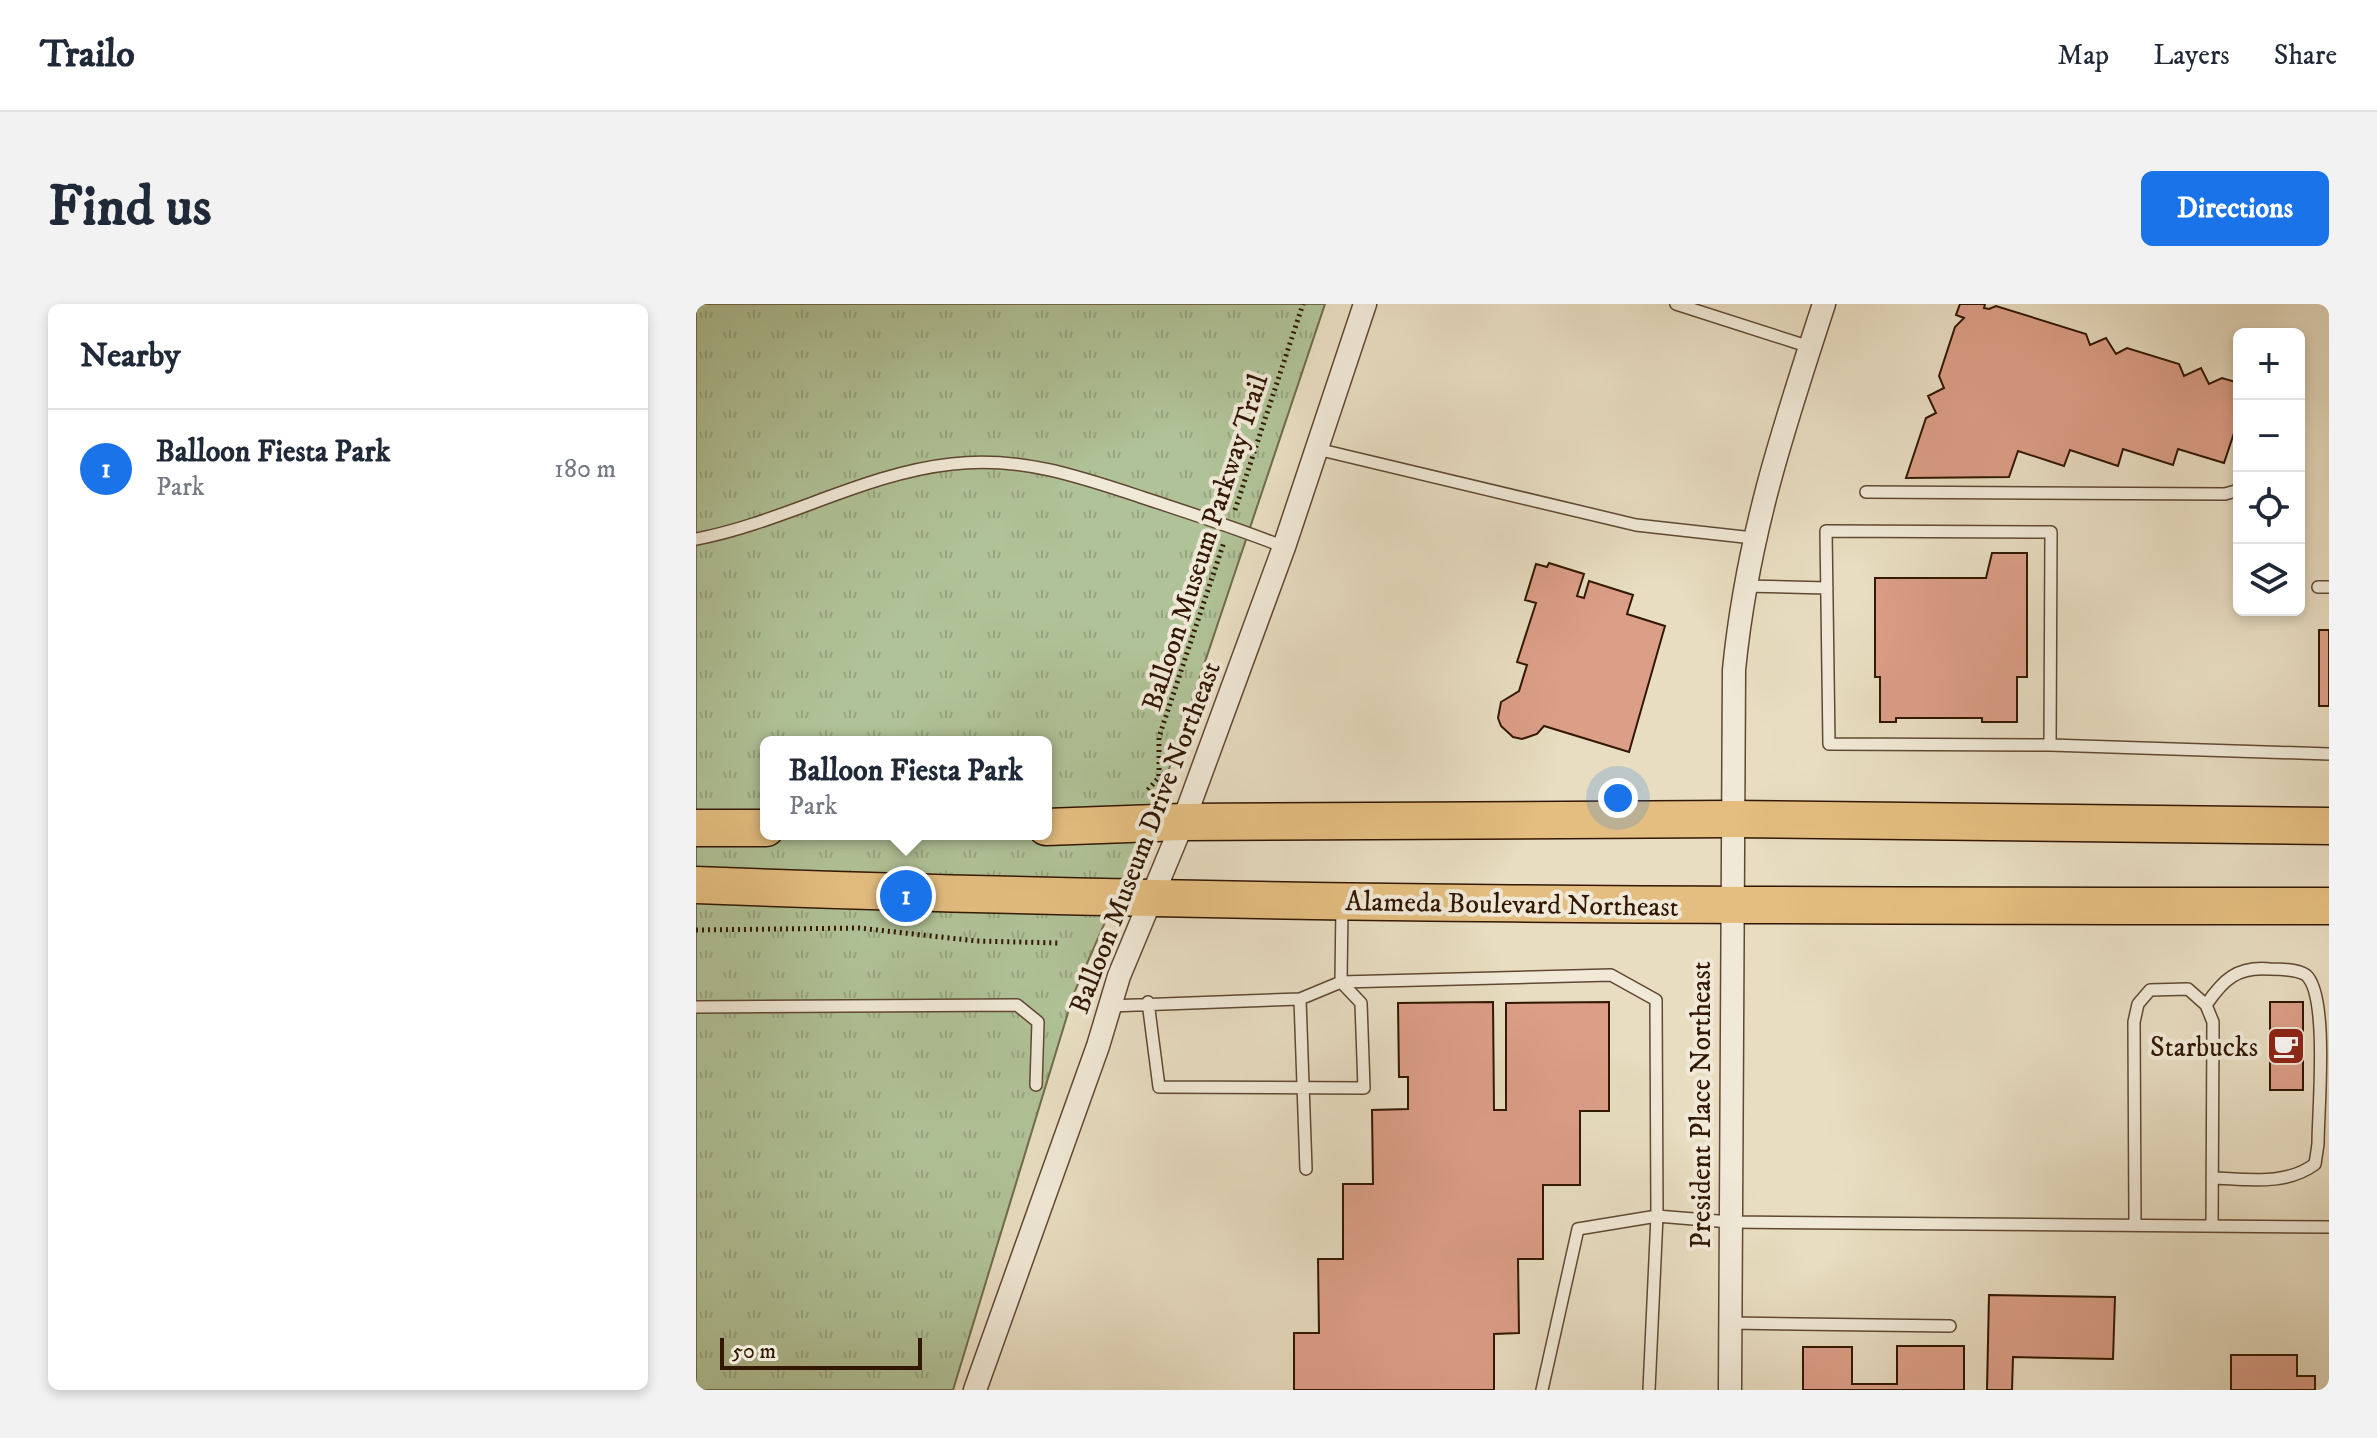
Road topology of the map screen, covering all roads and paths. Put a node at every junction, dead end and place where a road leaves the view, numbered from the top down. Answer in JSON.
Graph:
{"nodes":[{"id":1,"x":1303,"y":304,"type":"edge"},
{"id":2,"x":1365,"y":304,"type":"edge"},
{"id":3,"x":1676,"y":304,"type":"edge"},
{"id":4,"x":1824,"y":304,"type":"edge"},
{"id":5,"x":1810,"y":347,"type":"junction"},
{"id":6,"x":1317,"y":449,"type":"junction"},
{"id":7,"x":1866,"y":492,"type":"dead end"},
{"id":8,"x":2233,"y":492,"type":"edge"},
{"id":9,"x":1230,"y":525,"type":"junction"},
{"id":10,"x":1753,"y":538,"type":"junction"},
{"id":11,"x":696,"y":539,"type":"edge"},
{"id":12,"x":1284,"y":547,"type":"junction"},
{"id":13,"x":1744,"y":586,"type":"junction"},
{"id":14,"x":1827,"y":588,"type":"junction"},
{"id":15,"x":2050,"y":745,"type":"junction"},
{"id":16,"x":2329,"y":754,"type":"edge"},
{"id":17,"x":1148,"y":790,"type":"dead end"},
{"id":18,"x":1732,"y":819,"type":"junction"},
{"id":19,"x":1183,"y":822,"type":"junction"},
{"id":20,"x":2329,"y":826,"type":"edge"},
{"id":21,"x":1052,"y":827,"type":"edge"},
{"id":22,"x":696,"y":828,"type":"edge"},
{"id":23,"x":760,"y":828,"type":"edge"},
{"id":24,"x":696,"y":885,"type":"edge"},
{"id":25,"x":1152,"y":898,"type":"junction"},
{"id":26,"x":1342,"y":901,"type":"junction"},
{"id":27,"x":1731,"y":906,"type":"junction"},
{"id":28,"x":2329,"y":906,"type":"edge"},
{"id":29,"x":696,"y":930,"type":"edge"},
{"id":30,"x":1059,"y":943,"type":"dead end"},
{"id":31,"x":1341,"y":982,"type":"junction"},
{"id":32,"x":1300,"y":999,"type":"junction"},
{"id":33,"x":1148,"y":1002,"type":"junction"},
{"id":34,"x":2206,"y":1005,"type":"junction"},
{"id":35,"x":1110,"y":1006,"type":"junction"},
{"id":36,"x":696,"y":1007,"type":"edge"},
{"id":37,"x":1036,"y":1085,"type":"dead end"},
{"id":38,"x":1304,"y":1088,"type":"junction"},
{"id":39,"x":1306,"y":1169,"type":"dead end"},
{"id":40,"x":2212,"y":1178,"type":"junction"},
{"id":41,"x":1657,"y":1216,"type":"junction"},
{"id":42,"x":1730,"y":1222,"type":"junction"},
{"id":43,"x":2135,"y":1225,"type":"junction"},
{"id":44,"x":2212,"y":1226,"type":"junction"},
{"id":45,"x":2329,"y":1227,"type":"edge"},
{"id":46,"x":1730,"y":1323,"type":"junction"},
{"id":47,"x":1950,"y":1326,"type":"dead end"},
{"id":48,"x":975,"y":1390,"type":"edge"},
{"id":49,"x":1542,"y":1390,"type":"edge"},
{"id":50,"x":1649,"y":1390,"type":"edge"},
{"id":51,"x":1730,"y":1390,"type":"edge"}],
"edges":[{"from":1,"to":9,"type":"path","name":"Balloon Museum Parkway Trail"},
{"from":2,"to":6,"type":"street","name":"Balloon Museum Drive Northeast"},
{"from":3,"to":5,"type":"lane"},
{"from":4,"to":5,"type":"street","name":"President Place Northeast"},
{"from":5,"to":10,"type":"street","name":"President Place Northeast"},
{"from":6,"to":10,"type":"lane"},
{"from":6,"to":12,"type":"street","name":"Balloon Museum Drive Northeast"},
{"from":7,"to":8,"type":"lane"},
{"from":9,"to":11,"type":"lane"},
{"from":9,"to":12,"type":"lane"},
{"from":9,"to":17,"type":"path","name":"Balloon Museum Parkway Trail"},
{"from":10,"to":13,"type":"street","name":"President Place Northeast"},
{"from":12,"to":19,"type":"street","name":"Balloon Museum Drive Northeast"},
{"from":13,"to":14,"type":"lane"},
{"from":13,"to":18,"type":"street","name":"President Place Northeast"},
{"from":14,"to":15,"type":"lane"},
{"from":14,"to":15,"type":"lane"},
{"from":15,"to":16,"type":"lane"},
{"from":18,"to":19,"type":"main road"},
{"from":18,"to":20,"type":"main road"},
{"from":18,"to":27,"type":"street","name":"President Place Northeast"},
{"from":19,"to":21,"type":"main road"},
{"from":19,"to":25,"type":"street","name":"Balloon Museum Drive Northeast"},
{"from":22,"to":23,"type":"main road"},
{"from":24,"to":25,"type":"main road","name":"Alameda Boulevard Northeast"},
{"from":25,"to":26,"type":"main road","name":"Alameda Boulevard Northeast"},
{"from":25,"to":35,"type":"street","name":"Balloon Museum Drive Northeast"},
{"from":26,"to":27,"type":"main road","name":"Alameda Boulevard Northeast"},
{"from":26,"to":31,"type":"lane"},
{"from":27,"to":28,"type":"main road","name":"Alameda Boulevard Northeast"},
{"from":27,"to":42,"type":"street","name":"President Place Northeast"},
{"from":29,"to":30,"type":"path"},
{"from":31,"to":32,"type":"lane"},
{"from":31,"to":38,"type":"lane"},
{"from":31,"to":41,"type":"lane"},
{"from":32,"to":33,"type":"lane"},
{"from":32,"to":38,"type":"lane"},
{"from":33,"to":35,"type":"lane"},
{"from":33,"to":38,"type":"lane"},
{"from":34,"to":40,"type":"lane"},
{"from":34,"to":40,"type":"lane"},
{"from":34,"to":43,"type":"lane"},
{"from":35,"to":48,"type":"street","name":"Balloon Museum Drive Northeast"},
{"from":36,"to":37,"type":"lane"},
{"from":38,"to":39,"type":"lane"},
{"from":40,"to":44,"type":"lane"},
{"from":41,"to":42,"type":"lane"},
{"from":41,"to":49,"type":"lane"},
{"from":41,"to":50,"type":"lane"},
{"from":42,"to":43,"type":"lane"},
{"from":42,"to":46,"type":"street","name":"President Place Northeast"},
{"from":43,"to":44,"type":"lane"},
{"from":44,"to":45,"type":"lane"},
{"from":46,"to":47,"type":"lane"},
{"from":46,"to":51,"type":"street","name":"President Place Northeast"}]}
